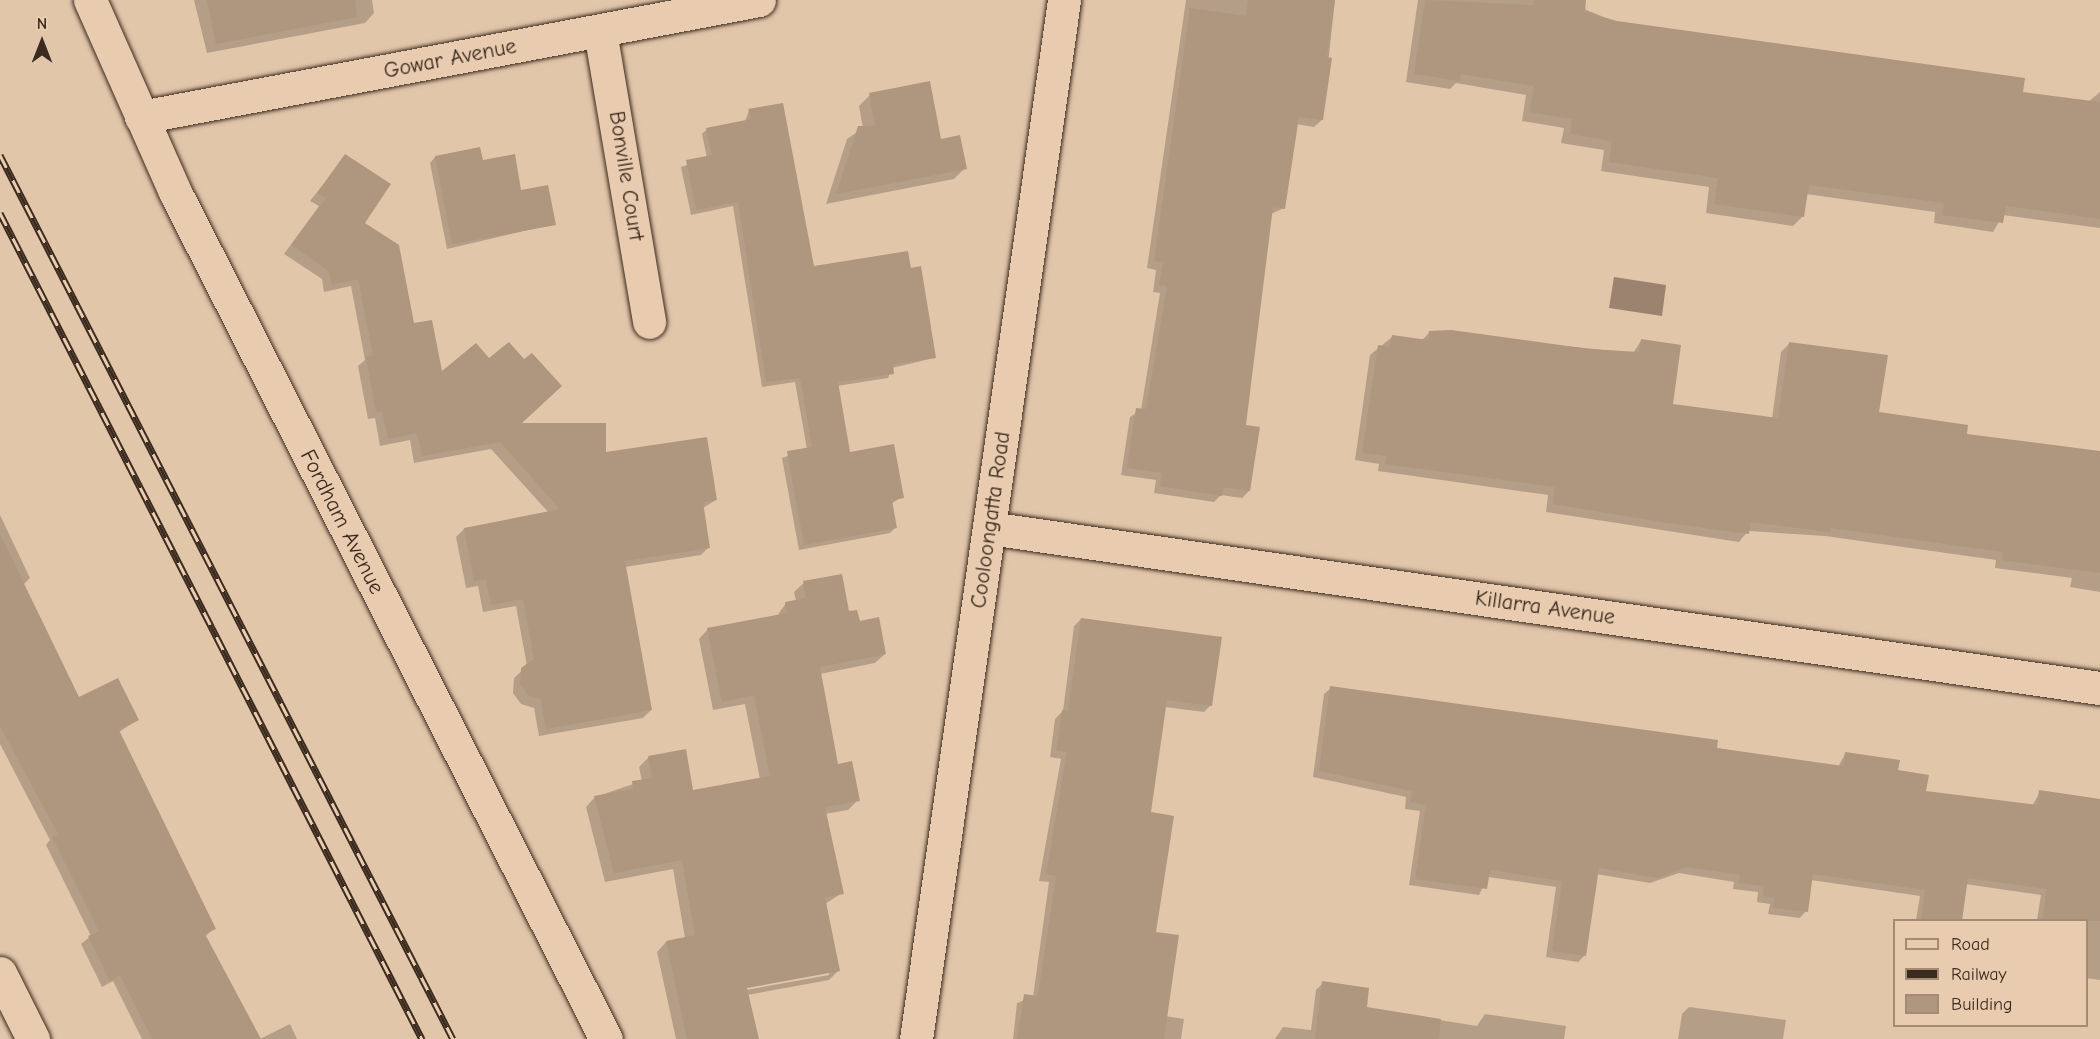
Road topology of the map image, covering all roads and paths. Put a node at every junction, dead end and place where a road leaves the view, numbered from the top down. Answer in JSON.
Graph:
{"nodes":[{"id":1,"x":90,"y":0,"type":"edge"},
{"id":2,"x":759,"y":0,"type":"edge"},
{"id":3,"x":1065,"y":0,"type":"edge"},
{"id":4,"x":600,"y":31,"type":"junction"},
{"id":5,"x":141,"y":117,"type":"junction"},
{"id":6,"x":650,"y":322,"type":"dead end"},
{"id":7,"x":989,"y":528,"type":"junction"},
{"id":8,"x":2100,"y":688,"type":"edge"},
{"id":9,"x":0,"y":973,"type":"edge"},
{"id":10,"x":33,"y":1039,"type":"edge"},
{"id":11,"x":606,"y":1039,"type":"edge"},
{"id":12,"x":916,"y":1039,"type":"edge"}],
"edges":[{"from":1,"to":5,"type":"street","name":"Fordham Avenue"},
{"from":2,"to":4,"type":"street","name":"Gowar Avenue"},
{"from":3,"to":7,"type":"street","name":"Cooloongatta Road"},
{"from":4,"to":5,"type":"street","name":"Gowar Avenue"},
{"from":4,"to":6,"type":"street","name":"Bonville Court"},
{"from":5,"to":11,"type":"street","name":"Fordham Avenue"},
{"from":7,"to":8,"type":"street","name":"Killarra Avenue"},
{"from":7,"to":12,"type":"street","name":"Cooloongatta Road"},
{"from":9,"to":10,"type":"street"}]}
